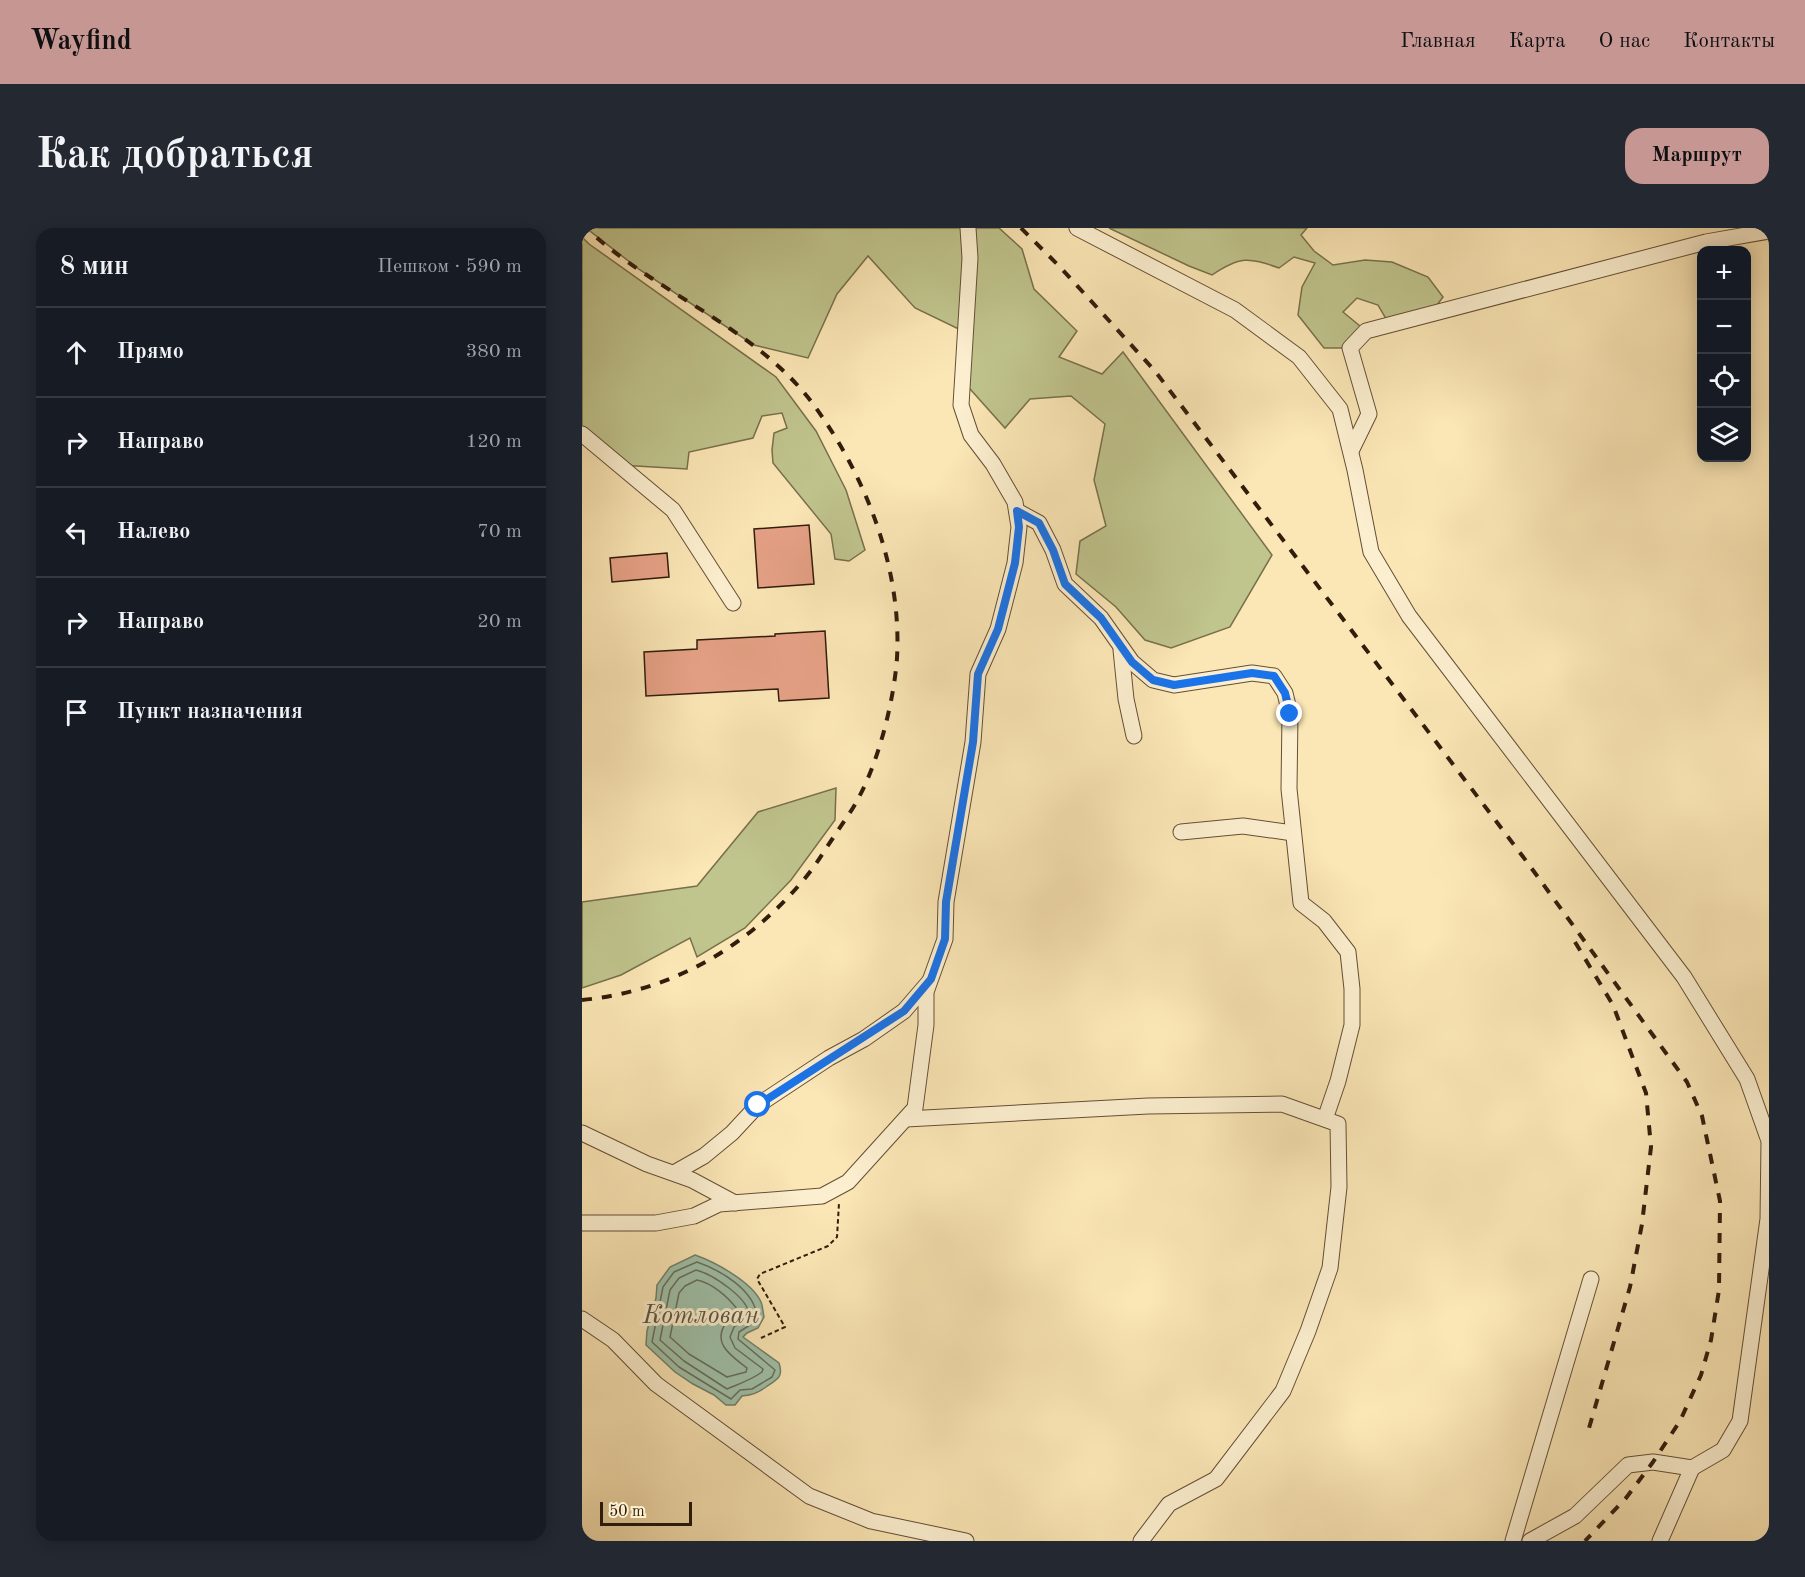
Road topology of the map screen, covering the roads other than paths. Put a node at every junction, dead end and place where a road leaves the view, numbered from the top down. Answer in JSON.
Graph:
{"nodes":[{"id":1,"x":968,"y":228,"type":"edge"},
{"id":2,"x":1079,"y":229,"type":"edge"},
{"id":3,"x":1769,"y":231,"type":"edge"},
{"id":4,"x":582,"y":434,"type":"edge"},
{"id":5,"x":1351,"y":451,"type":"junction"},
{"id":6,"x":1017,"y":511,"type":"junction"},
{"id":7,"x":733,"y":603,"type":"dead end"},
{"id":8,"x":1121,"y":647,"type":"junction"},
{"id":9,"x":1134,"y":736,"type":"dead end"},
{"id":10,"x":1180,"y":832,"type":"dead end"},
{"id":11,"x":1293,"y":833,"type":"junction"},
{"id":12,"x":931,"y":979,"type":"junction"},
{"id":13,"x":906,"y":1119,"type":"junction"},
{"id":14,"x":1325,"y":1119,"type":"junction"},
{"id":15,"x":582,"y":1133,"type":"edge"},
{"id":16,"x":674,"y":1173,"type":"junction"},
{"id":17,"x":735,"y":1203,"type":"junction"},
{"id":18,"x":582,"y":1223,"type":"edge"},
{"id":19,"x":1591,"y":1279,"type":"dead end"},
{"id":20,"x":582,"y":1319,"type":"edge"},
{"id":21,"x":1692,"y":1468,"type":"junction"},
{"id":22,"x":966,"y":1541,"type":"edge"},
{"id":23,"x":1141,"y":1541,"type":"edge"},
{"id":24,"x":1513,"y":1541,"type":"edge"},
{"id":25,"x":1530,"y":1541,"type":"edge"},
{"id":26,"x":1660,"y":1541,"type":"edge"}],
"edges":[{"from":1,"to":6,"type":"street"},
{"from":2,"to":5,"type":"street"},
{"from":3,"to":5,"type":"street"},
{"from":4,"to":7,"type":"street"},
{"from":5,"to":21,"type":"street"},
{"from":6,"to":8,"type":"street"},
{"from":6,"to":12,"type":"street"},
{"from":8,"to":9,"type":"street"},
{"from":8,"to":11,"type":"street"},
{"from":10,"to":11,"type":"street"},
{"from":11,"to":14,"type":"street"},
{"from":12,"to":13,"type":"street"},
{"from":12,"to":16,"type":"street"},
{"from":13,"to":14,"type":"street"},
{"from":13,"to":17,"type":"street"},
{"from":14,"to":23,"type":"street"},
{"from":15,"to":16,"type":"street"},
{"from":16,"to":17,"type":"street"},
{"from":17,"to":18,"type":"street"},
{"from":19,"to":24,"type":"street"},
{"from":20,"to":22,"type":"street"},
{"from":21,"to":25,"type":"street"},
{"from":21,"to":26,"type":"street"}]}
